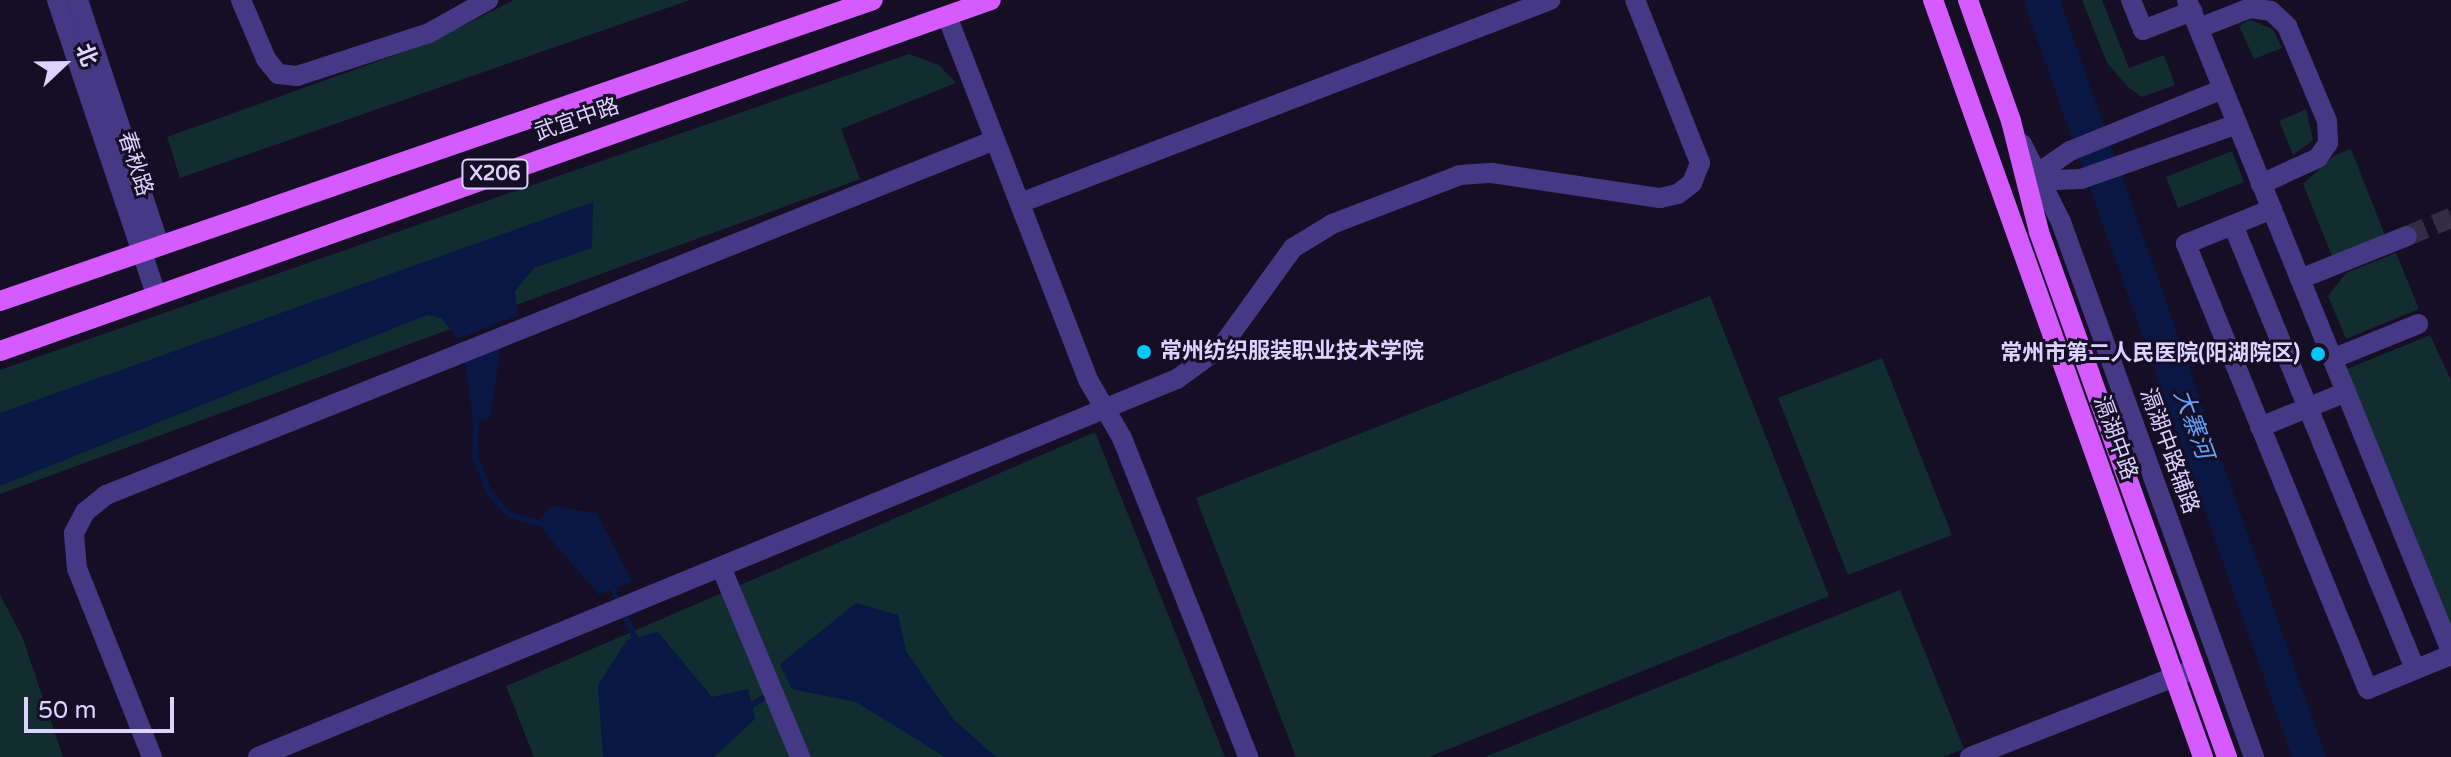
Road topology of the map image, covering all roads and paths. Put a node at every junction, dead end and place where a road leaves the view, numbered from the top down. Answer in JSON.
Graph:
{"nodes":[{"id":1,"x":57,"y":0,"type":"edge"},
{"id":2,"x":78,"y":0,"type":"edge"},
{"id":3,"x":241,"y":0,"type":"edge"},
{"id":4,"x":488,"y":0,"type":"edge"},
{"id":5,"x":873,"y":0,"type":"edge"},
{"id":6,"x":991,"y":0,"type":"edge"},
{"id":7,"x":1550,"y":0,"type":"edge"},
{"id":8,"x":1635,"y":0,"type":"edge"},
{"id":9,"x":1933,"y":0,"type":"edge"},
{"id":10,"x":1968,"y":0,"type":"edge"},
{"id":11,"x":2131,"y":0,"type":"edge"},
{"id":12,"x":832,"y":7,"type":"edge"},
{"id":13,"x":2193,"y":13,"type":"edge"},
{"id":14,"x":947,"y":16,"type":"junction"},
{"id":15,"x":2223,"y":89,"type":"junction"},
{"id":16,"x":2237,"y":124,"type":"junction"},
{"id":17,"x":995,"y":140,"type":"junction"},
{"id":18,"x":2035,"y":179,"type":"junction"},
{"id":19,"x":2261,"y":184,"type":"junction"},
{"id":20,"x":1020,"y":203,"type":"junction"},
{"id":21,"x":2272,"y":209,"type":"junction"},
{"id":22,"x":2233,"y":225,"type":"junction"},
{"id":23,"x":2407,"y":236,"type":"tunnel mouth"},
{"id":24,"x":149,"y":248,"type":"junction"},
{"id":25,"x":2300,"y":279,"type":"junction"},
{"id":26,"x":156,"y":295,"type":"junction"},
{"id":27,"x":0,"y":301,"type":"edge"},
{"id":28,"x":2418,"y":324,"type":"dead end"},
{"id":29,"x":0,"y":351,"type":"edge"},
{"id":30,"x":2332,"y":359,"type":"junction"},
{"id":31,"x":2346,"y":392,"type":"junction"},
{"id":32,"x":2308,"y":407,"type":"junction"},
{"id":33,"x":1106,"y":410,"type":"junction"},
{"id":34,"x":2260,"y":427,"type":"junction"},
{"id":35,"x":721,"y":567,"type":"junction"},
{"id":36,"x":2451,"y":653,"type":"edge"},
{"id":37,"x":2195,"y":669,"type":"junction"},
{"id":38,"x":2415,"y":669,"type":"junction"},
{"id":39,"x":2174,"y":677,"type":"junction"},
{"id":40,"x":152,"y":757,"type":"edge"},
{"id":41,"x":258,"y":757,"type":"edge"},
{"id":42,"x":800,"y":757,"type":"edge"},
{"id":43,"x":1248,"y":757,"type":"edge"},
{"id":44,"x":1970,"y":757,"type":"edge"},
{"id":45,"x":2203,"y":757,"type":"edge"},
{"id":46,"x":2227,"y":757,"type":"edge"},
{"id":47,"x":2254,"y":757,"type":"edge"}],
"edges":[{"from":1,"to":24,"type":"street","name":"春秋路"},
{"from":2,"to":24,"type":"street","name":"春秋路"},
{"from":3,"to":4,"type":"street"},
{"from":5,"to":12,"type":"main road","name":"武宜中路","number":"X206"},
{"from":6,"to":14,"type":"main road","name":"武宜中路","number":"X206"},
{"from":7,"to":20,"type":"street"},
{"from":8,"to":33,"type":"street"},
{"from":9,"to":39,"type":"main road","name":"滆湖中路"},
{"from":10,"to":18,"type":"main road","name":"滆湖中路"},
{"from":11,"to":13,"type":"street"},
{"from":12,"to":24,"type":"main road","name":"武宜中路","number":"X206"},
{"from":13,"to":15,"type":"street"},
{"from":13,"to":19,"type":"street"},
{"from":14,"to":17,"type":"street"},
{"from":14,"to":26,"type":"main road","name":"武宜中路","number":"X206"},
{"from":15,"to":16,"type":"street"},
{"from":15,"to":18,"type":"street"},
{"from":16,"to":18,"type":"street"},
{"from":16,"to":19,"type":"street"},
{"from":17,"to":20,"type":"street"},
{"from":17,"to":40,"type":"street"},
{"from":18,"to":37,"type":"main road","name":"滆湖中路"},
{"from":18,"to":47,"type":"street","name":"滆湖中路辅路"},
{"from":19,"to":21,"type":"street"},
{"from":20,"to":33,"type":"street"},
{"from":21,"to":22,"type":"street"},
{"from":21,"to":25,"type":"street"},
{"from":22,"to":32,"type":"street"},
{"from":22,"to":34,"type":"street"},
{"from":23,"to":25,"type":"street"},
{"from":24,"to":26,"type":"street","name":"春秋路"},
{"from":24,"to":27,"type":"main road","name":"武宜中路","number":"X206"},
{"from":25,"to":30,"type":"street"},
{"from":26,"to":29,"type":"main road","name":"武宜中路","number":"X206"},
{"from":28,"to":30,"type":"street"},
{"from":30,"to":31,"type":"street"},
{"from":31,"to":32,"type":"street"},
{"from":31,"to":36,"type":"street"},
{"from":32,"to":34,"type":"street"},
{"from":32,"to":38,"type":"street"},
{"from":33,"to":35,"type":"street"},
{"from":33,"to":43,"type":"street"},
{"from":34,"to":38,"type":"street"},
{"from":35,"to":41,"type":"street"},
{"from":35,"to":42,"type":"street"},
{"from":36,"to":38,"type":"street"},
{"from":37,"to":39,"type":"street"},
{"from":37,"to":46,"type":"main road","name":"滆湖中路"},
{"from":39,"to":44,"type":"street"},
{"from":39,"to":45,"type":"main road","name":"滆湖中路"}]}
